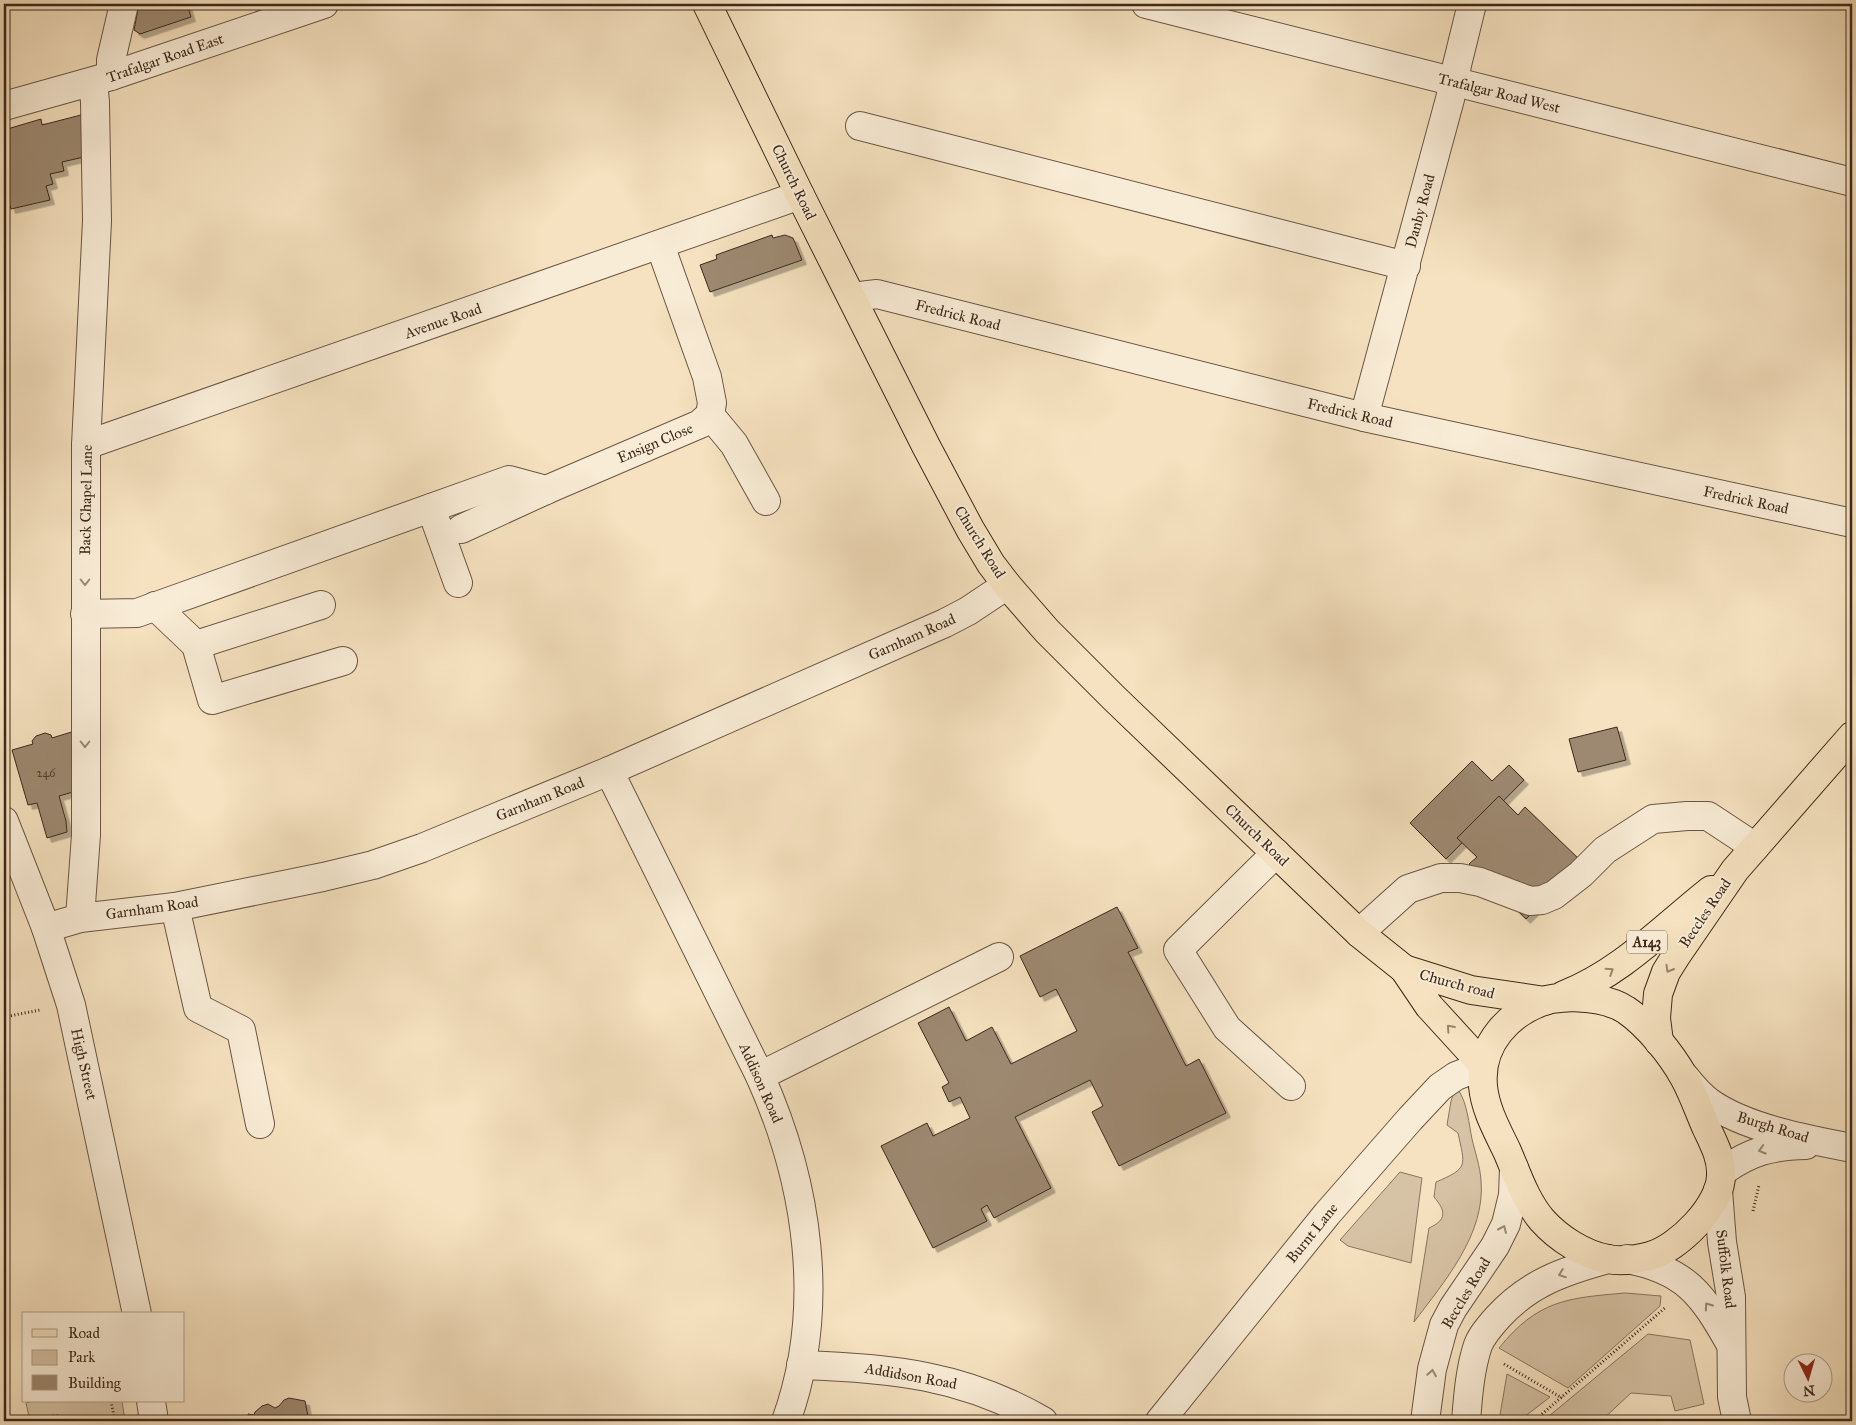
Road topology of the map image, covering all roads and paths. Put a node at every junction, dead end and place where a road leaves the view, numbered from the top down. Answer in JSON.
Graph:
{"nodes":[{"id":1,"x":124,"y":4,"type":"edge"},
{"id":2,"x":324,"y":4,"type":"edge"},
{"id":3,"x":707,"y":4,"type":"edge"},
{"id":4,"x":1146,"y":4,"type":"edge"},
{"id":5,"x":1472,"y":4,"type":"edge"},
{"id":6,"x":102,"y":79,"type":"junction"},
{"id":7,"x":1453,"y":82,"type":"junction"},
{"id":8,"x":4,"y":106,"type":"edge"},
{"id":9,"x":860,"y":126,"type":"dead end"},
{"id":10,"x":1852,"y":182,"type":"edge"},
{"id":11,"x":800,"y":195,"type":"junction"},
{"id":12,"x":660,"y":245,"type":"junction"},
{"id":13,"x":1406,"y":266,"type":"junction"},
{"id":14,"x":852,"y":297,"type":"junction"},
{"id":15,"x":710,"y":415,"type":"junction"},
{"id":16,"x":1364,"y":417,"type":"junction"},
{"id":17,"x":86,"y":445,"type":"junction"},
{"id":18,"x":546,"y":490,"type":"junction"},
{"id":19,"x":766,"y":501,"type":"dead end"},
{"id":20,"x":431,"y":508,"type":"junction"},
{"id":21,"x":1852,"y":523,"type":"edge"},
{"id":22,"x":461,"y":530,"type":"dead end"},
{"id":23,"x":458,"y":583,"type":"dead end"},
{"id":24,"x":1007,"y":585,"type":"junction"},
{"id":25,"x":321,"y":605,"type":"dead end"},
{"id":26,"x":156,"y":606,"type":"junction"},
{"id":27,"x":85,"y":614,"type":"junction"},
{"id":28,"x":196,"y":646,"type":"junction"},
{"id":29,"x":344,"y":661,"type":"dead end"},
{"id":30,"x":1852,"y":736,"type":"edge"},
{"id":31,"x":608,"y":770,"type":"junction"},
{"id":32,"x":4,"y":821,"type":"edge"},
{"id":33,"x":1755,"y":847,"type":"junction"},
{"id":34,"x":1276,"y":853,"type":"junction"},
{"id":35,"x":1735,"y":870,"type":"junction"},
{"id":36,"x":175,"y":907,"type":"junction"},
{"id":37,"x":80,"y":918,"type":"junction"},
{"id":38,"x":46,"y":928,"type":"junction"},
{"id":39,"x":1359,"y":933,"type":"junction"},
{"id":40,"x":999,"y":957,"type":"dead end"},
{"id":41,"x":1404,"y":969,"type":"junction"},
{"id":42,"x":1548,"y":1000,"type":"junction"},
{"id":43,"x":33,"y":1011,"type":"dead end"},
{"id":44,"x":4,"y":1017,"type":"edge"},
{"id":45,"x":1659,"y":1042,"type":"junction"},
{"id":46,"x":1482,"y":1065,"type":"junction"},
{"id":47,"x":760,"y":1076,"type":"junction"},
{"id":48,"x":1684,"y":1077,"type":"junction"},
{"id":49,"x":1291,"y":1086,"type":"dead end"},
{"id":50,"x":260,"y":1124,"type":"dead end"},
{"id":51,"x":1849,"y":1147,"type":"edge"},
{"id":52,"x":1514,"y":1168,"type":"junction"},
{"id":53,"x":1720,"y":1182,"type":"junction"},
{"id":54,"x":1617,"y":1259,"type":"junction"},
{"id":55,"x":137,"y":1312,"type":"edge"},
{"id":56,"x":1733,"y":1348,"type":"junction"},
{"id":57,"x":1474,"y":1359,"type":"junction"},
{"id":58,"x":801,"y":1365,"type":"junction"},
{"id":59,"x":1562,"y":1398,"type":"dead end"},
{"id":60,"x":111,"y":1402,"type":"edge"},
{"id":61,"x":151,"y":1402,"type":"edge"},
{"id":62,"x":50,"y":1421,"type":"edge"},
{"id":63,"x":64,"y":1421,"type":"edge"},
{"id":64,"x":115,"y":1421,"type":"edge"},
{"id":65,"x":154,"y":1421,"type":"edge"},
{"id":66,"x":786,"y":1421,"type":"edge"},
{"id":67,"x":1043,"y":1421,"type":"edge"},
{"id":68,"x":1160,"y":1421,"type":"edge"},
{"id":69,"x":1425,"y":1421,"type":"edge"},
{"id":70,"x":1466,"y":1421,"type":"edge"},
{"id":71,"x":1738,"y":1421,"type":"edge"}],
"edges":[{"from":1,"to":6,"type":"street","name":"Back Chapel Lane"},
{"from":2,"to":6,"type":"street","name":"Trafalgar Road East"},
{"from":3,"to":11,"type":"main road","name":"Church Road"},
{"from":4,"to":7,"type":"street","name":"Trafalgar Road West"},
{"from":5,"to":7,"type":"street","name":"Danby Road"},
{"from":6,"to":8,"type":"street","name":"Trafalgar Road East"},
{"from":6,"to":17,"type":"street","name":"Back Chapel Lane"},
{"from":7,"to":10,"type":"street","name":"Trafalgar Road West"},
{"from":7,"to":13,"type":"street","name":"Danby Road"},
{"from":9,"to":13,"type":"street"},
{"from":11,"to":12,"type":"street","name":"Avenue Road"},
{"from":11,"to":14,"type":"main road","name":"Church Road"},
{"from":12,"to":15,"type":"street","name":"Ensign Close"},
{"from":12,"to":17,"type":"street","name":"Avenue Road"},
{"from":13,"to":16,"type":"street","name":"Danby Road"},
{"from":14,"to":16,"type":"street","name":"Fredrick Road"},
{"from":14,"to":24,"type":"main road","name":"Church Road"},
{"from":15,"to":18,"type":"street","name":"Ensign Close"},
{"from":15,"to":19,"type":"street"},
{"from":16,"to":21,"type":"street","name":"Fredrick Road"},
{"from":17,"to":27,"type":"street","name":"Back Chapel Lane","one_way":true},
{"from":18,"to":20,"type":"street"},
{"from":18,"to":22,"type":"street","name":"Ensign Close"},
{"from":20,"to":23,"type":"street"},
{"from":20,"to":26,"type":"street"},
{"from":24,"to":31,"type":"street","name":"Garnham Road"},
{"from":24,"to":34,"type":"main road","name":"Church Road"},
{"from":25,"to":28,"type":"street"},
{"from":26,"to":27,"type":"street"},
{"from":26,"to":28,"type":"street"},
{"from":27,"to":37,"type":"street","name":"Back Chapel Lane","one_way":true},
{"from":28,"to":29,"type":"street"},
{"from":30,"to":33,"type":"main road","name":"Beccles Road","number":"A143"},
{"from":31,"to":36,"type":"street","name":"Garnham Road"},
{"from":31,"to":47,"type":"street","name":"Addison Road"},
{"from":32,"to":38,"type":"street","name":"High Street"},
{"from":33,"to":35,"type":"main road","name":"Beccles Road","number":"A143"},
{"from":33,"to":39,"type":"street"},
{"from":34,"to":39,"type":"main road","name":"Church Road"},
{"from":34,"to":49,"type":"street"},
{"from":42,"to":35,"type":"main road","name":"Beccles Road","number":"A143","one_way":true},
{"from":35,"to":45,"type":"main road","name":"Beccles Road","number":"A143","one_way":true},
{"from":36,"to":37,"type":"street","name":"Garnham Road"},
{"from":36,"to":50,"type":"street"},
{"from":37,"to":38,"type":"street","name":"Garnham Road"},
{"from":38,"to":55,"type":"street","name":"High Street"},
{"from":39,"to":41,"type":"main road","name":"Church Road"},
{"from":40,"to":47,"type":"street"},
{"from":41,"to":42,"type":"main road","name":"Church road"},
{"from":46,"to":41,"type":"main road","name":"Church road","one_way":true},
{"from":42,"to":45,"type":"main road"},
{"from":42,"to":46,"type":"main road","name":"Beccles Road"},
{"from":43,"to":44,"type":"path"},
{"from":45,"to":48,"type":"main road"},
{"from":46,"to":52,"type":"main road"},
{"from":46,"to":68,"type":"street","name":"Burnt Lane"},
{"from":47,"to":58,"type":"street","name":"Addison Road"},
{"from":48,"to":51,"type":"street","name":"Burgh Road"},
{"from":48,"to":53,"type":"main road"},
{"from":51,"to":53,"type":"street","name":"Burgh Road","one_way":true},
{"from":52,"to":54,"type":"main road"},
{"from":69,"to":52,"type":"street","name":"Beccles Road","one_way":true},
{"from":53,"to":54,"type":"main road"},
{"from":53,"to":56,"type":"street","name":"Suffolk Road"},
{"from":56,"to":54,"type":"street","name":"Suffolk Road","one_way":true},
{"from":54,"to":57,"type":"street","one_way":true},
{"from":56,"to":71,"type":"street","name":"Suffolk Road"},
{"from":57,"to":59,"type":"path"},
{"from":57,"to":70,"type":"street"},
{"from":58,"to":66,"type":"street","name":"Addison Road"},
{"from":58,"to":67,"type":"street","name":"Addidson Road"},
{"from":60,"to":64,"type":"path"},
{"from":61,"to":65,"type":"street"},
{"from":62,"to":63,"type":"path"}]}
